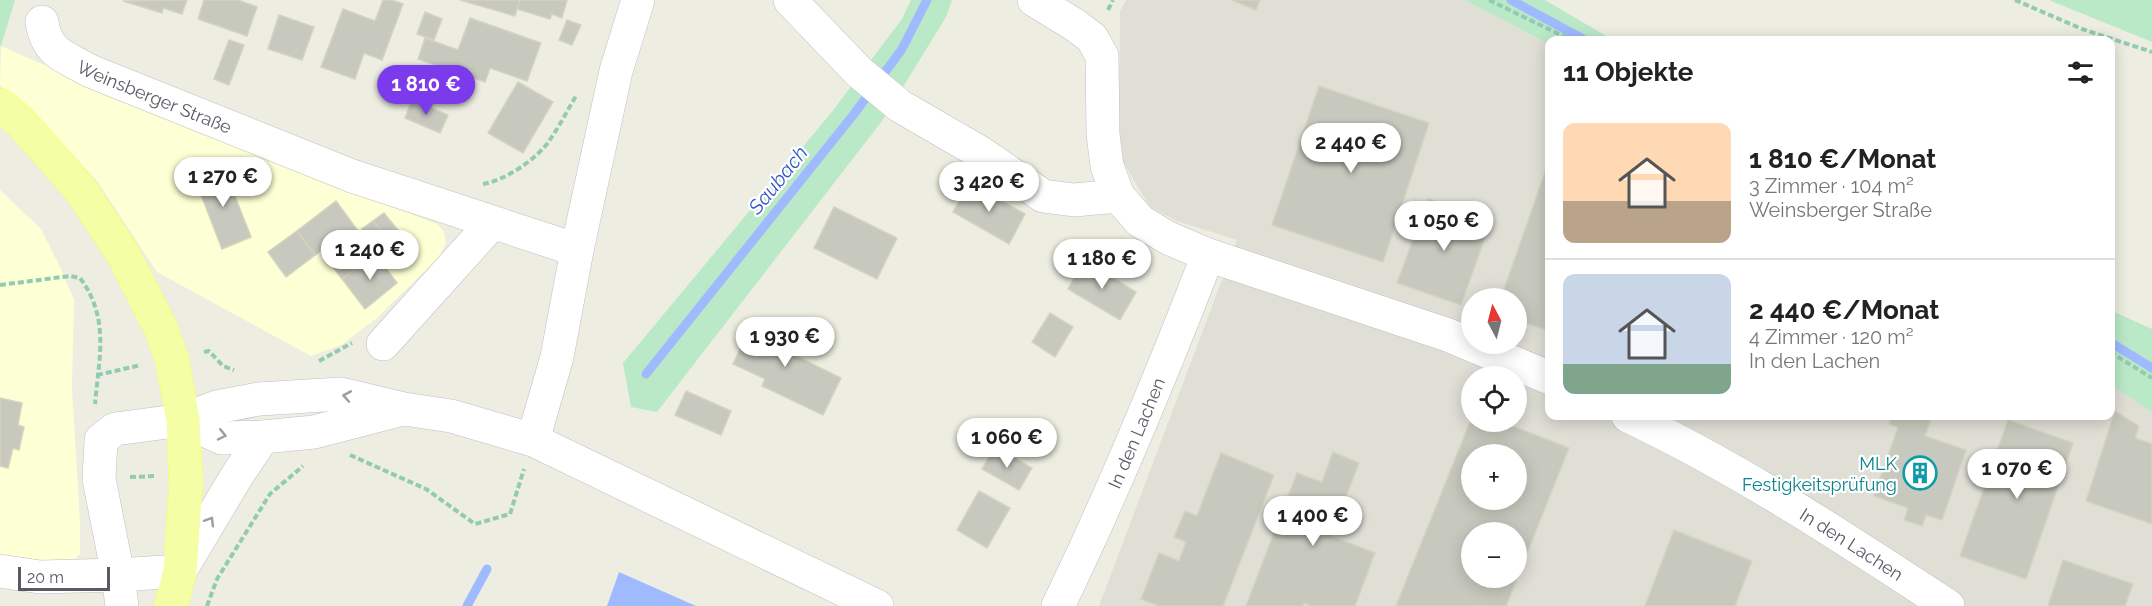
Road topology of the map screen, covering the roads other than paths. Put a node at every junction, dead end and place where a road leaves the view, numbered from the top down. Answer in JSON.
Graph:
{"nodes":[{"id":1,"x":638,"y":0,"type":"edge"},
{"id":2,"x":790,"y":0,"type":"edge"},
{"id":3,"x":1034,"y":0,"type":"edge"},
{"id":4,"x":42,"y":22,"type":"dead end"},
{"id":5,"x":0,"y":105,"type":"edge"},
{"id":6,"x":1118,"y":196,"type":"junction"},
{"id":7,"x":492,"y":223,"type":"junction"},
{"id":8,"x":577,"y":250,"type":"junction"},
{"id":9,"x":1208,"y":255,"type":"junction"},
{"id":10,"x":383,"y":344,"type":"road end"},
{"id":11,"x":1545,"y":376,"type":"edge"},
{"id":12,"x":404,"y":409,"type":"junction"},
{"id":13,"x":183,"y":420,"type":"junction"},
{"id":14,"x":1636,"y":420,"type":"edge"},
{"id":15,"x":263,"y":437,"type":"junction"},
{"id":16,"x":533,"y":440,"type":"junction"},
{"id":17,"x":0,"y":571,"type":"edge"},
{"id":18,"x":180,"y":571,"type":"junction"},
{"id":19,"x":120,"y":591,"type":"edge"},
{"id":20,"x":171,"y":606,"type":"edge"},
{"id":21,"x":877,"y":606,"type":"edge"},
{"id":22,"x":1058,"y":606,"type":"edge"},
{"id":23,"x":1948,"y":606,"type":"edge"}],
"edges":[{"from":1,"to":8,"type":"street"},
{"from":2,"to":6,"type":"street"},
{"from":3,"to":6,"type":"street"},
{"from":4,"to":7,"type":"street","name":"Weinsberger Straße"},
{"from":5,"to":13,"type":"main road"},
{"from":6,"to":9,"type":"street"},
{"from":7,"to":8,"type":"street","name":"Weinsberger Straße"},
{"from":7,"to":10,"type":"street"},
{"from":8,"to":16,"type":"street"},
{"from":9,"to":11,"type":"street"},
{"from":9,"to":22,"type":"street","name":"In den Lachen"},
{"from":12,"to":13,"type":"street","one_way":true},
{"from":12,"to":15,"type":"street"},
{"from":12,"to":16,"type":"street"},
{"from":13,"to":15,"type":"street","one_way":true},
{"from":13,"to":18,"type":"main road"},
{"from":13,"to":19,"type":"street"},
{"from":14,"to":23,"type":"street","name":"In den Lachen"},
{"from":18,"to":15,"type":"street","one_way":true},
{"from":16,"to":21,"type":"street"},
{"from":17,"to":19,"type":"street"},
{"from":18,"to":19,"type":"street"},
{"from":18,"to":20,"type":"main road"}]}
